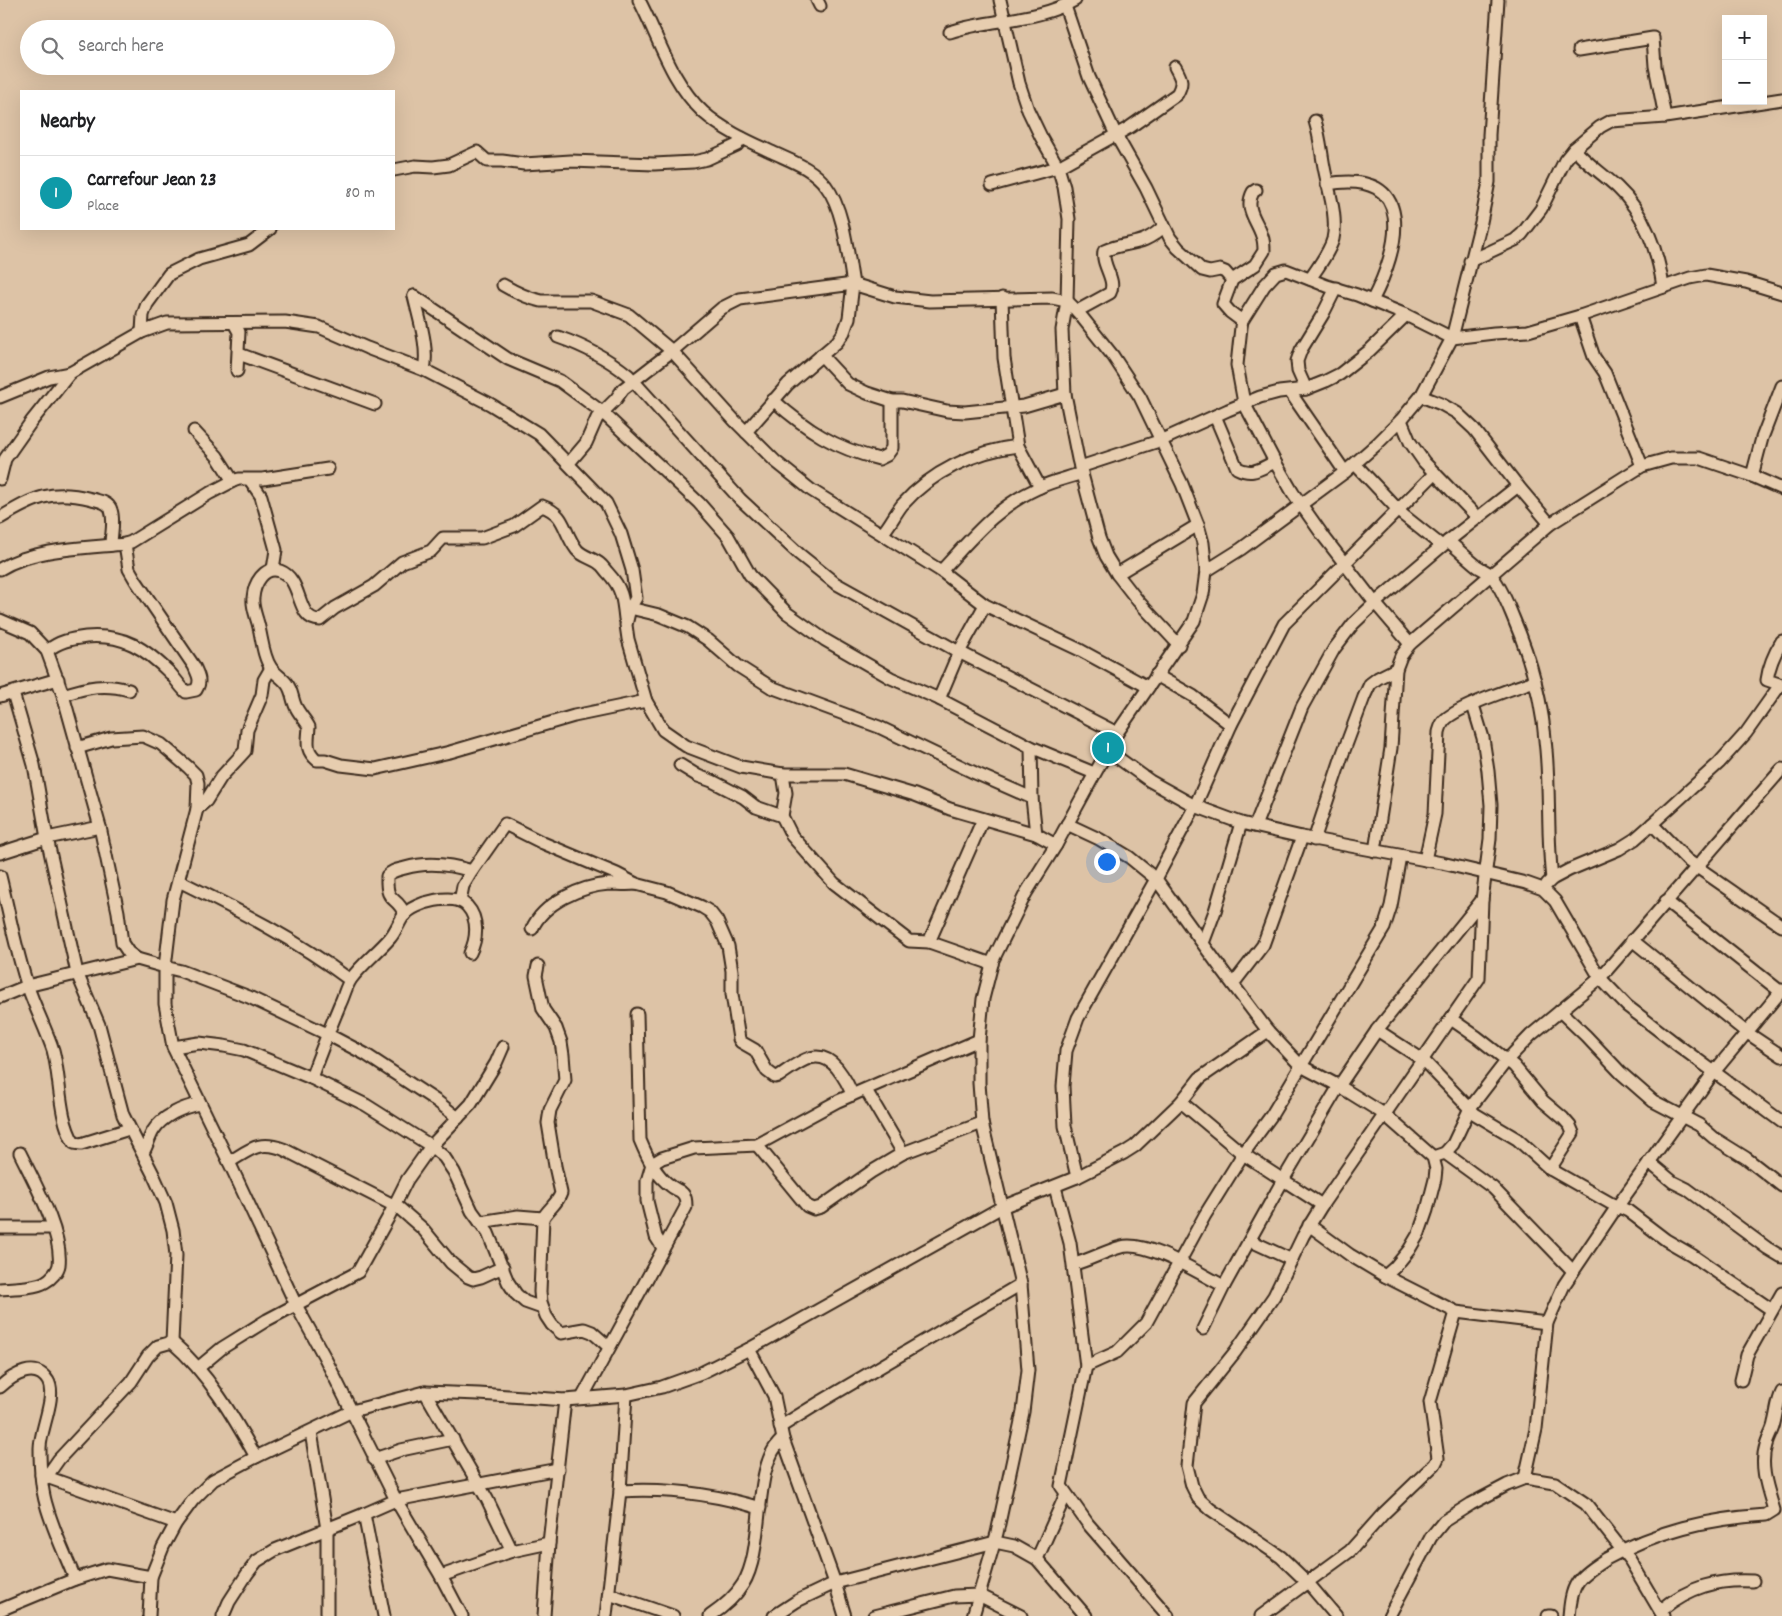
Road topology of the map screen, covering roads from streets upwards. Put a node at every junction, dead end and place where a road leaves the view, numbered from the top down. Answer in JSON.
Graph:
{"nodes":[{"id":1,"x":639,"y":0,"type":"edge"},
{"id":2,"x":1000,"y":0,"type":"edge"},
{"id":3,"x":1498,"y":0,"type":"edge"},
{"id":4,"x":1070,"y":3,"type":"edge"},
{"id":5,"x":1005,"y":21,"type":"junction"},
{"id":6,"x":950,"y":32,"type":"dead end"},
{"id":7,"x":1579,"y":50,"type":"dead end"},
{"id":8,"x":1175,"y":67,"type":"dead end"},
{"id":9,"x":1782,"y":98,"type":"edge"},
{"id":10,"x":1665,"y":116,"type":"junction"},
{"id":11,"x":1315,"y":121,"type":"dead end"},
{"id":12,"x":1116,"y":135,"type":"junction"},
{"id":13,"x":742,"y":138,"type":"junction"},
{"id":14,"x":1574,"y":149,"type":"junction"},
{"id":15,"x":1058,"y":168,"type":"junction"},
{"id":16,"x":395,"y":175,"type":"edge"},
{"id":17,"x":1327,"y":184,"type":"junction"},
{"id":18,"x":992,"y":185,"type":"dead end"},
{"id":19,"x":1256,"y":190,"type":"dead end"},
{"id":20,"x":1164,"y":226,"type":"junction"},
{"id":21,"x":269,"y":230,"type":"edge"},
{"id":22,"x":1470,"y":261,"type":"junction"},
{"id":23,"x":1232,"y":280,"type":"junction"},
{"id":24,"x":1310,"y":280,"type":"junction"},
{"id":25,"x":853,"y":284,"type":"junction"},
{"id":26,"x":503,"y":285,"type":"dead end"},
{"id":27,"x":1663,"y":287,"type":"junction"},
{"id":28,"x":1336,"y":288,"type":"junction"},
{"id":29,"x":1782,"y":293,"type":"edge"},
{"id":30,"x":1002,"y":298,"type":"junction"},
{"id":31,"x":1372,"y":301,"type":"junction"},
{"id":32,"x":1067,"y":302,"type":"junction"},
{"id":33,"x":1077,"y":311,"type":"junction"},
{"id":34,"x":1406,"y":315,"type":"junction"},
{"id":35,"x":1580,"y":316,"type":"junction"},
{"id":36,"x":1242,"y":321,"type":"junction"},
{"id":37,"x":234,"y":323,"type":"junction"},
{"id":38,"x":142,"y":332,"type":"junction"},
{"id":39,"x":558,"y":337,"type":"dead end"},
{"id":40,"x":1452,"y":338,"type":"junction"},
{"id":41,"x":672,"y":351,"type":"junction"},
{"id":42,"x":239,"y":354,"type":"junction"},
{"id":43,"x":821,"y":355,"type":"junction"},
{"id":44,"x":424,"y":370,"type":"junction"},
{"id":45,"x":237,"y":371,"type":"dead end"},
{"id":46,"x":70,"y":372,"type":"junction"},
{"id":47,"x":634,"y":381,"type":"junction"},
{"id":48,"x":1782,"y":386,"type":"edge"},
{"id":49,"x":1306,"y":389,"type":"junction"},
{"id":50,"x":1290,"y":392,"type":"junction"},
{"id":51,"x":1065,"y":394,"type":"junction"},
{"id":52,"x":1421,"y":396,"type":"junction"},
{"id":53,"x":0,"y":397,"type":"edge"},
{"id":54,"x":773,"y":400,"type":"junction"},
{"id":55,"x":892,"y":401,"type":"junction"},
{"id":56,"x":1244,"y":403,"type":"junction"},
{"id":57,"x":375,"y":404,"type":"dead end"},
{"id":58,"x":1012,"y":407,"type":"junction"},
{"id":59,"x":602,"y":412,"type":"junction"},
{"id":60,"x":1214,"y":416,"type":"junction"},
{"id":61,"x":1401,"y":420,"type":"junction"},
{"id":62,"x":194,"y":431,"type":"dead end"},
{"id":63,"x":746,"y":432,"type":"junction"},
{"id":64,"x":1162,"y":440,"type":"junction"},
{"id":65,"x":1018,"y":446,"type":"junction"},
{"id":66,"x":1275,"y":462,"type":"junction"},
{"id":67,"x":569,"y":463,"type":"junction"},
{"id":68,"x":1355,"y":464,"type":"junction"},
{"id":69,"x":1642,"y":466,"type":"junction"},
{"id":70,"x":328,"y":469,"type":"dead end"},
{"id":71,"x":1081,"y":470,"type":"junction"},
{"id":72,"x":1345,"y":472,"type":"junction"},
{"id":73,"x":1435,"y":474,"type":"junction"},
{"id":74,"x":1752,"y":476,"type":"junction"},
{"id":75,"x":0,"y":479,"type":"edge"},
{"id":76,"x":250,"y":480,"type":"junction"},
{"id":77,"x":233,"y":481,"type":"junction"},
{"id":78,"x":1518,"y":486,"type":"junction"},
{"id":79,"x":1040,"y":487,"type":"junction"},
{"id":80,"x":1782,"y":489,"type":"edge"},
{"id":81,"x":1301,"y":505,"type":"junction"},
{"id":82,"x":1398,"y":510,"type":"junction"},
{"id":83,"x":0,"y":518,"type":"edge"},
{"id":84,"x":1478,"y":518,"type":"junction"},
{"id":85,"x":1550,"y":524,"type":"junction"},
{"id":86,"x":1198,"y":525,"type":"junction"},
{"id":87,"x":882,"y":534,"type":"junction"},
{"id":88,"x":1445,"y":543,"type":"junction"},
{"id":89,"x":125,"y":544,"type":"junction"},
{"id":90,"x":111,"y":545,"type":"junction"},
{"id":91,"x":1344,"y":564,"type":"junction"},
{"id":92,"x":0,"y":569,"type":"edge"},
{"id":93,"x":273,"y":569,"type":"junction"},
{"id":94,"x":941,"y":571,"type":"junction"},
{"id":95,"x":1206,"y":571,"type":"junction"},
{"id":96,"x":1117,"y":574,"type":"junction"},
{"id":97,"x":1490,"y":574,"type":"junction"},
{"id":98,"x":1375,"y":603,"type":"junction"},
{"id":99,"x":985,"y":605,"type":"junction"},
{"id":100,"x":630,"y":608,"type":"junction"},
{"id":101,"x":0,"y":620,"type":"edge"},
{"id":102,"x":626,"y":625,"type":"junction"},
{"id":103,"x":1782,"y":641,"type":"edge"},
{"id":104,"x":1410,"y":644,"type":"junction"},
{"id":105,"x":1178,"y":645,"type":"junction"},
{"id":106,"x":47,"y":651,"type":"junction"},
{"id":107,"x":959,"y":652,"type":"junction"},
{"id":108,"x":271,"y":668,"type":"junction"},
{"id":109,"x":1396,"y":669,"type":"junction"},
{"id":110,"x":1156,"y":675,"type":"junction"},
{"id":111,"x":58,"y":679,"type":"junction"},
{"id":112,"x":1535,"y":681,"type":"junction"},
{"id":113,"x":1781,"y":685,"type":"edge"},
{"id":114,"x":1148,"y":686,"type":"junction"},
{"id":115,"x":129,"y":690,"type":"dead end"},
{"id":116,"x":13,"y":693,"type":"junction"},
{"id":117,"x":63,"y":695,"type":"junction"},
{"id":118,"x":0,"y":696,"type":"edge"},
{"id":119,"x":939,"y":699,"type":"junction"},
{"id":120,"x":646,"y":701,"type":"junction"},
{"id":121,"x":1473,"y":705,"type":"junction"},
{"id":122,"x":1232,"y":725,"type":"junction"},
{"id":123,"x":1117,"y":733,"type":"junction"},
{"id":124,"x":1031,"y":747,"type":"junction"},
{"id":125,"x":77,"y":748,"type":"junction"},
{"id":126,"x":1107,"y":750,"type":"junction"},
{"id":127,"x":680,"y":764,"type":"dead end"},
{"id":128,"x":1782,"y":769,"type":"edge"},
{"id":129,"x":1094,"y":773,"type":"junction"},
{"id":130,"x":783,"y":774,"type":"junction"},
{"id":131,"x":1032,"y":798,"type":"junction"},
{"id":132,"x":1195,"y":806,"type":"junction"},
{"id":133,"x":197,"y":809,"type":"junction"},
{"id":134,"x":782,"y":816,"type":"junction"},
{"id":135,"x":983,"y":819,"type":"junction"},
{"id":136,"x":1241,"y":823,"type":"junction"},
{"id":137,"x":1067,"y":824,"type":"junction"},
{"id":138,"x":1652,"y":824,"type":"junction"},
{"id":139,"x":1255,"y":826,"type":"junction"},
{"id":140,"x":100,"y":827,"type":"junction"},
{"id":141,"x":1036,"y":834,"type":"junction"},
{"id":142,"x":1302,"y":837,"type":"junction"},
{"id":143,"x":47,"y":838,"type":"junction"},
{"id":144,"x":1314,"y":840,"type":"junction"},
{"id":145,"x":1056,"y":845,"type":"junction"},
{"id":146,"x":1374,"y":851,"type":"junction"},
{"id":147,"x":0,"y":853,"type":"edge"},
{"id":148,"x":1400,"y":856,"type":"junction"},
{"id":149,"x":1425,"y":860,"type":"junction"},
{"id":150,"x":1696,"y":866,"type":"junction"},
{"id":151,"x":472,"y":870,"type":"junction"},
{"id":152,"x":1486,"y":873,"type":"junction"},
{"id":153,"x":0,"y":876,"type":"edge"},
{"id":154,"x":1156,"y":879,"type":"junction"},
{"id":155,"x":1552,"y":879,"type":"junction"},
{"id":156,"x":179,"y":881,"type":"junction"},
{"id":157,"x":636,"y":884,"type":"junction"},
{"id":158,"x":1543,"y":889,"type":"junction"},
{"id":159,"x":1482,"y":900,"type":"junction"},
{"id":160,"x":460,"y":901,"type":"junction"},
{"id":161,"x":1666,"y":901,"type":"junction"},
{"id":162,"x":404,"y":915,"type":"junction"},
{"id":163,"x":1782,"y":926,"type":"edge"},
{"id":164,"x":532,"y":929,"type":"dead end"},
{"id":165,"x":1632,"y":940,"type":"junction"},
{"id":166,"x":929,"y":942,"type":"junction"},
{"id":167,"x":1202,"y":943,"type":"junction"},
{"id":168,"x":470,"y":953,"type":"dead end"},
{"id":169,"x":137,"y":959,"type":"junction"},
{"id":170,"x":992,"y":964,"type":"junction"},
{"id":171,"x":538,"y":966,"type":"dead end"},
{"id":172,"x":165,"y":967,"type":"junction"},
{"id":173,"x":77,"y":973,"type":"junction"},
{"id":174,"x":1600,"y":978,"type":"junction"},
{"id":175,"x":350,"y":980,"type":"junction"},
{"id":176,"x":1232,"y":984,"type":"junction"},
{"id":177,"x":27,"y":986,"type":"junction"},
{"id":178,"x":1781,"y":991,"type":"edge"},
{"id":179,"x":0,"y":997,"type":"edge"},
{"id":180,"x":1560,"y":1011,"type":"junction"},
{"id":181,"x":637,"y":1014,"type":"dead end"},
{"id":182,"x":1451,"y":1019,"type":"junction"},
{"id":183,"x":1268,"y":1030,"type":"junction"},
{"id":184,"x":1377,"y":1030,"type":"junction"},
{"id":185,"x":1746,"y":1032,"type":"junction"},
{"id":186,"x":327,"y":1034,"type":"junction"},
{"id":187,"x":979,"y":1040,"type":"junction"},
{"id":188,"x":173,"y":1047,"type":"junction"},
{"id":189,"x":503,"y":1047,"type":"dead end"},
{"id":190,"x":1782,"y":1056,"type":"edge"},
{"id":191,"x":1423,"y":1060,"type":"junction"},
{"id":192,"x":1507,"y":1060,"type":"junction"},
{"id":193,"x":1301,"y":1066,"type":"junction"},
{"id":194,"x":1714,"y":1072,"type":"junction"},
{"id":195,"x":312,"y":1078,"type":"junction"},
{"id":196,"x":1339,"y":1086,"type":"junction"},
{"id":197,"x":866,"y":1090,"type":"junction"},
{"id":198,"x":852,"y":1095,"type":"junction"},
{"id":199,"x":1181,"y":1102,"type":"junction"},
{"id":200,"x":199,"y":1104,"type":"junction"},
{"id":201,"x":1470,"y":1108,"type":"junction"},
{"id":202,"x":1384,"y":1114,"type":"junction"},
{"id":203,"x":1682,"y":1116,"type":"junction"},
{"id":204,"x":458,"y":1118,"type":"junction"},
{"id":205,"x":1782,"y":1122,"type":"edge"},
{"id":206,"x":982,"y":1123,"type":"junction"},
{"id":207,"x":129,"y":1129,"type":"junction"},
{"id":208,"x":757,"y":1144,"type":"junction"},
{"id":209,"x":431,"y":1146,"type":"junction"},
{"id":210,"x":20,"y":1153,"type":"dead end"},
{"id":211,"x":143,"y":1153,"type":"junction"},
{"id":212,"x":903,"y":1153,"type":"junction"},
{"id":213,"x":1445,"y":1153,"type":"junction"},
{"id":214,"x":1243,"y":1154,"type":"junction"},
{"id":215,"x":1433,"y":1157,"type":"junction"},
{"id":216,"x":229,"y":1162,"type":"junction"},
{"id":217,"x":1649,"y":1162,"type":"junction"},
{"id":218,"x":652,"y":1164,"type":"junction"},
{"id":219,"x":1550,"y":1169,"type":"junction"},
{"id":220,"x":1077,"y":1177,"type":"junction"},
{"id":221,"x":1284,"y":1180,"type":"junction"},
{"id":222,"x":1782,"y":1186,"type":"edge"},
{"id":223,"x":1055,"y":1187,"type":"junction"},
{"id":224,"x":393,"y":1205,"type":"junction"},
{"id":225,"x":1322,"y":1205,"type":"junction"},
{"id":226,"x":1618,"y":1205,"type":"junction"},
{"id":227,"x":1002,"y":1207,"type":"junction"},
{"id":228,"x":543,"y":1218,"type":"junction"},
{"id":229,"x":480,"y":1222,"type":"junction"},
{"id":230,"x":1309,"y":1225,"type":"junction"},
{"id":231,"x":0,"y":1228,"type":"edge"},
{"id":232,"x":53,"y":1228,"type":"junction"},
{"id":233,"x":1251,"y":1240,"type":"junction"},
{"id":234,"x":663,"y":1248,"type":"junction"},
{"id":235,"x":1782,"y":1257,"type":"edge"},
{"id":236,"x":1292,"y":1260,"type":"junction"},
{"id":237,"x":1179,"y":1263,"type":"junction"},
{"id":238,"x":1074,"y":1264,"type":"junction"},
{"id":239,"x":503,"y":1267,"type":"junction"},
{"id":240,"x":1573,"y":1271,"type":"junction"},
{"id":241,"x":1385,"y":1276,"type":"junction"},
{"id":242,"x":1021,"y":1284,"type":"junction"},
{"id":243,"x":1224,"y":1286,"type":"junction"},
{"id":244,"x":0,"y":1289,"type":"edge"},
{"id":245,"x":1782,"y":1293,"type":"edge"},
{"id":246,"x":296,"y":1305,"type":"junction"},
{"id":247,"x":542,"y":1308,"type":"junction"},
{"id":248,"x":1772,"y":1310,"type":"junction"},
{"id":249,"x":1456,"y":1312,"type":"junction"},
{"id":250,"x":1547,"y":1323,"type":"junction"},
{"id":251,"x":1203,"y":1330,"type":"dead end"},
{"id":252,"x":172,"y":1342,"type":"junction"},
{"id":253,"x":609,"y":1347,"type":"junction"},
{"id":254,"x":750,"y":1350,"type":"junction"},
{"id":255,"x":1086,"y":1366,"type":"junction"},
{"id":256,"x":198,"y":1368,"type":"junction"},
{"id":257,"x":1741,"y":1380,"type":"dead end"},
{"id":258,"x":0,"y":1387,"type":"edge"},
{"id":259,"x":425,"y":1392,"type":"junction"},
{"id":260,"x":1782,"y":1392,"type":"edge"},
{"id":261,"x":626,"y":1395,"type":"junction"},
{"id":262,"x":582,"y":1398,"type":"junction"},
{"id":263,"x":565,"y":1400,"type":"junction"},
{"id":264,"x":352,"y":1411,"type":"junction"},
{"id":265,"x":311,"y":1432,"type":"junction"},
{"id":266,"x":782,"y":1433,"type":"junction"},
{"id":267,"x":453,"y":1439,"type":"junction"},
{"id":268,"x":256,"y":1457,"type":"junction"},
{"id":269,"x":374,"y":1459,"type":"junction"},
{"id":270,"x":558,"y":1469,"type":"junction"},
{"id":271,"x":44,"y":1475,"type":"junction"},
{"id":272,"x":1525,"y":1478,"type":"junction"},
{"id":273,"x":478,"y":1484,"type":"junction"},
{"id":274,"x":620,"y":1491,"type":"junction"},
{"id":275,"x":1066,"y":1494,"type":"junction"},
{"id":276,"x":396,"y":1500,"type":"junction"},
{"id":277,"x":760,"y":1508,"type":"junction"},
{"id":278,"x":1778,"y":1511,"type":"edge"},
{"id":279,"x":364,"y":1514,"type":"junction"},
{"id":280,"x":176,"y":1523,"type":"junction"},
{"id":281,"x":327,"y":1529,"type":"junction"},
{"id":282,"x":995,"y":1542,"type":"junction"},
{"id":283,"x":549,"y":1543,"type":"junction"},
{"id":284,"x":1622,"y":1550,"type":"junction"},
{"id":285,"x":512,"y":1551,"type":"junction"},
{"id":286,"x":1037,"y":1558,"type":"junction"},
{"id":287,"x":441,"y":1576,"type":"junction"},
{"id":288,"x":151,"y":1578,"type":"junction"},
{"id":289,"x":75,"y":1579,"type":"junction"},
{"id":290,"x":1753,"y":1581,"type":"dead end"},
{"id":291,"x":835,"y":1583,"type":"junction"},
{"id":292,"x":1308,"y":1583,"type":"junction"},
{"id":293,"x":608,"y":1594,"type":"junction"},
{"id":294,"x":979,"y":1596,"type":"junction"},
{"id":295,"x":0,"y":1610,"type":"edge"},
{"id":296,"x":1662,"y":1613,"type":"edge"},
{"id":297,"x":149,"y":1616,"type":"edge"},
{"id":298,"x":223,"y":1616,"type":"edge"},
{"id":299,"x":327,"y":1616,"type":"edge"},
{"id":300,"x":384,"y":1616,"type":"edge"},
{"id":301,"x":461,"y":1616,"type":"edge"},
{"id":302,"x":544,"y":1616,"type":"edge"},
{"id":303,"x":606,"y":1616,"type":"edge"},
{"id":304,"x":673,"y":1616,"type":"edge"},
{"id":305,"x":710,"y":1616,"type":"edge"},
{"id":306,"x":774,"y":1616,"type":"edge"},
{"id":307,"x":845,"y":1616,"type":"edge"},
{"id":308,"x":874,"y":1616,"type":"edge"},
{"id":309,"x":973,"y":1616,"type":"edge"},
{"id":310,"x":1022,"y":1616,"type":"edge"},
{"id":311,"x":1086,"y":1616,"type":"edge"},
{"id":312,"x":1168,"y":1616,"type":"edge"},
{"id":313,"x":1261,"y":1616,"type":"edge"},
{"id":314,"x":1336,"y":1616,"type":"edge"},
{"id":315,"x":1389,"y":1616,"type":"edge"},
{"id":316,"x":1569,"y":1616,"type":"edge"}],
"edges":[{"from":1,"to":13,"type":"street"},
{"from":2,"to":5,"type":"street"},
{"from":3,"to":22,"type":"street"},
{"from":4,"to":5,"type":"street"},
{"from":4,"to":12,"type":"street"},
{"from":5,"to":6,"type":"street"},
{"from":5,"to":15,"type":"street"},
{"from":7,"to":10,"type":"street"},
{"from":8,"to":12,"type":"street"},
{"from":9,"to":10,"type":"street"},
{"from":10,"to":14,"type":"street"},
{"from":11,"to":17,"type":"street"},
{"from":12,"to":15,"type":"street"},
{"from":12,"to":20,"type":"street"},
{"from":13,"to":16,"type":"street"},
{"from":13,"to":25,"type":"street"},
{"from":14,"to":22,"type":"street"},
{"from":14,"to":27,"type":"street"},
{"from":15,"to":18,"type":"street"},
{"from":15,"to":32,"type":"street"},
{"from":17,"to":24,"type":"street"},
{"from":17,"to":31,"type":"street"},
{"from":19,"to":23,"type":"street"},
{"from":20,"to":23,"type":"street"},
{"from":20,"to":33,"type":"street"},
{"from":21,"to":38,"type":"street"},
{"from":22,"to":40,"type":"street"},
{"from":23,"to":36,"type":"street"},
{"from":24,"to":28,"type":"street"},
{"from":24,"to":36,"type":"street"},
{"from":25,"to":30,"type":"street"},
{"from":25,"to":41,"type":"street"},
{"from":25,"to":43,"type":"street"},
{"from":26,"to":41,"type":"street"},
{"from":27,"to":29,"type":"street"},
{"from":27,"to":35,"type":"street"},
{"from":28,"to":31,"type":"street"},
{"from":28,"to":49,"type":"street"},
{"from":30,"to":32,"type":"street"},
{"from":30,"to":58,"type":"street"},
{"from":31,"to":34,"type":"street"},
{"from":32,"to":33,"type":"street"},
{"from":32,"to":51,"type":"street"},
{"from":33,"to":64,"type":"street"},
{"from":34,"to":40,"type":"street"},
{"from":34,"to":49,"type":"street"},
{"from":35,"to":40,"type":"street"},
{"from":35,"to":69,"type":"street"},
{"from":36,"to":56,"type":"street"},
{"from":37,"to":38,"type":"street"},
{"from":37,"to":42,"type":"street"},
{"from":37,"to":44,"type":"street"},
{"from":38,"to":46,"type":"street"},
{"from":39,"to":47,"type":"street"},
{"from":40,"to":52,"type":"street"},
{"from":41,"to":47,"type":"street"},
{"from":41,"to":63,"type":"street"},
{"from":42,"to":45,"type":"street"},
{"from":42,"to":57,"type":"street"},
{"from":43,"to":54,"type":"street"},
{"from":43,"to":55,"type":"street"},
{"from":44,"to":59,"type":"street"},
{"from":44,"to":67,"type":"street"},
{"from":46,"to":53,"type":"street"},
{"from":46,"to":75,"type":"street"},
{"from":47,"to":59,"type":"street"},
{"from":47,"to":107,"type":"street"},
{"from":48,"to":74,"type":"street"},
{"from":49,"to":50,"type":"street"},
{"from":50,"to":56,"type":"street"},
{"from":50,"to":72,"type":"street"},
{"from":51,"to":58,"type":"street"},
{"from":51,"to":71,"type":"street"},
{"from":52,"to":61,"type":"street"},
{"from":52,"to":78,"type":"street"},
{"from":54,"to":55,"type":"street"},
{"from":54,"to":63,"type":"street"},
{"from":55,"to":58,"type":"street"},
{"from":56,"to":60,"type":"street"},
{"from":56,"to":66,"type":"street"},
{"from":58,"to":65,"type":"street"},
{"from":59,"to":67,"type":"street"},
{"from":59,"to":119,"type":"street"},
{"from":60,"to":64,"type":"street"},
{"from":60,"to":66,"type":"street"},
{"from":61,"to":68,"type":"street"},
{"from":61,"to":73,"type":"street"},
{"from":62,"to":77,"type":"street"},
{"from":63,"to":87,"type":"street"},
{"from":64,"to":71,"type":"street"},
{"from":64,"to":86,"type":"street"},
{"from":65,"to":79,"type":"street"},
{"from":65,"to":87,"type":"street"},
{"from":66,"to":81,"type":"street"},
{"from":67,"to":100,"type":"street"},
{"from":68,"to":72,"type":"street"},
{"from":68,"to":82,"type":"street"},
{"from":69,"to":74,"type":"street"},
{"from":69,"to":85,"type":"street"},
{"from":70,"to":76,"type":"street"},
{"from":71,"to":79,"type":"street"},
{"from":71,"to":96,"type":"street"},
{"from":72,"to":81,"type":"street"},
{"from":73,"to":82,"type":"street"},
{"from":73,"to":84,"type":"street"},
{"from":74,"to":80,"type":"street"},
{"from":76,"to":77,"type":"street"},
{"from":76,"to":93,"type":"street"},
{"from":77,"to":89,"type":"street"},
{"from":78,"to":84,"type":"street"},
{"from":78,"to":85,"type":"street"},
{"from":79,"to":94,"type":"street"},
{"from":81,"to":91,"type":"street"},
{"from":81,"to":95,"type":"street"},
{"from":82,"to":88,"type":"street"},
{"from":82,"to":91,"type":"street"},
{"from":83,"to":90,"type":"street"},
{"from":84,"to":88,"type":"street"},
{"from":85,"to":97,"type":"street"},
{"from":86,"to":95,"type":"street"},
{"from":86,"to":96,"type":"street"},
{"from":87,"to":94,"type":"street"},
{"from":88,"to":97,"type":"street"},
{"from":88,"to":98,"type":"street"},
{"from":89,"to":90,"type":"street"},
{"from":89,"to":106,"type":"street"},
{"from":90,"to":92,"type":"street"},
{"from":91,"to":98,"type":"street"},
{"from":91,"to":122,"type":"street"},
{"from":93,"to":102,"type":"street"},
{"from":93,"to":108,"type":"street"},
{"from":94,"to":99,"type":"street"},
{"from":95,"to":105,"type":"street"},
{"from":96,"to":105,"type":"street"},
{"from":97,"to":104,"type":"street"},
{"from":97,"to":112,"type":"street"},
{"from":98,"to":104,"type":"street"},
{"from":98,"to":139,"type":"street"},
{"from":99,"to":107,"type":"street"},
{"from":99,"to":114,"type":"street"},
{"from":100,"to":102,"type":"street"},
{"from":100,"to":131,"type":"street"},
{"from":101,"to":106,"type":"street"},
{"from":102,"to":120,"type":"street"},
{"from":103,"to":113,"type":"street"},
{"from":104,"to":109,"type":"street"},
{"from":105,"to":110,"type":"street"},
{"from":106,"to":111,"type":"street"},
{"from":107,"to":119,"type":"street"},
{"from":107,"to":123,"type":"street"},
{"from":108,"to":120,"type":"street"},
{"from":108,"to":133,"type":"street"},
{"from":109,"to":144,"type":"street"},
{"from":109,"to":146,"type":"street"},
{"from":110,"to":114,"type":"street"},
{"from":110,"to":122,"type":"street"},
{"from":111,"to":116,"type":"street"},
{"from":111,"to":117,"type":"street"},
{"from":112,"to":121,"type":"street"},
{"from":112,"to":155,"type":"street"},
{"from":113,"to":138,"type":"street"},
{"from":114,"to":123,"type":"street"},
{"from":115,"to":117,"type":"street"},
{"from":116,"to":118,"type":"street"},
{"from":116,"to":143,"type":"street"},
{"from":117,"to":125,"type":"street"},
{"from":119,"to":124,"type":"street"},
{"from":120,"to":130,"type":"street"},
{"from":121,"to":149,"type":"street"},
{"from":121,"to":152,"type":"street"},
{"from":122,"to":132,"type":"street"},
{"from":123,"to":126,"type":"street"},
{"from":124,"to":129,"type":"street"},
{"from":124,"to":131,"type":"street"},
{"from":125,"to":133,"type":"street"},
{"from":125,"to":140,"type":"street"},
{"from":126,"to":129,"type":"street"},
{"from":126,"to":132,"type":"street"},
{"from":127,"to":134,"type":"street"},
{"from":128,"to":150,"type":"street"},
{"from":129,"to":137,"type":"street"},
{"from":130,"to":134,"type":"street"},
{"from":130,"to":135,"type":"street"},
{"from":131,"to":141,"type":"street"},
{"from":132,"to":136,"type":"street"},
{"from":132,"to":154,"type":"street"},
{"from":133,"to":156,"type":"street"},
{"from":134,"to":166,"type":"street"},
{"from":135,"to":141,"type":"street"},
{"from":135,"to":166,"type":"street"},
{"from":136,"to":139,"type":"street"},
{"from":136,"to":167,"type":"street"},
{"from":137,"to":145,"type":"street"},
{"from":137,"to":154,"type":"street"},
{"from":138,"to":150,"type":"street"},
{"from":138,"to":155,"type":"street"},
{"from":139,"to":142,"type":"street"},
{"from":140,"to":143,"type":"street"},
{"from":140,"to":169,"type":"street"},
{"from":141,"to":145,"type":"street"},
{"from":142,"to":144,"type":"street"},
{"from":142,"to":176,"type":"street"},
{"from":143,"to":147,"type":"street"},
{"from":143,"to":173,"type":"street"},
{"from":144,"to":146,"type":"street"},
{"from":145,"to":170,"type":"street"},
{"from":146,"to":148,"type":"street"},
{"from":148,"to":149,"type":"street"},
{"from":148,"to":193,"type":"street"},
{"from":149,"to":152,"type":"street"},
{"from":150,"to":161,"type":"street"},
{"from":150,"to":163,"type":"street"},
{"from":151,"to":157,"type":"street"},
{"from":151,"to":160,"type":"street"},
{"from":151,"to":162,"type":"street"},
{"from":152,"to":158,"type":"street"},
{"from":152,"to":159,"type":"street"},
{"from":153,"to":177,"type":"street"},
{"from":154,"to":167,"type":"street"},
{"from":154,"to":220,"type":"street"},
{"from":155,"to":158,"type":"street"},
{"from":156,"to":172,"type":"street"},
{"from":156,"to":175,"type":"street"},
{"from":157,"to":164,"type":"street"},
{"from":157,"to":198,"type":"street"},
{"from":158,"to":174,"type":"street"},
{"from":159,"to":182,"type":"street"},
{"from":159,"to":184,"type":"street"},
{"from":160,"to":162,"type":"street"},
{"from":160,"to":168,"type":"street"},
{"from":161,"to":165,"type":"street"},
{"from":161,"to":178,"type":"street"},
{"from":162,"to":175,"type":"street"},
{"from":165,"to":174,"type":"street"},
{"from":165,"to":185,"type":"street"},
{"from":166,"to":170,"type":"street"},
{"from":167,"to":176,"type":"street"},
{"from":169,"to":172,"type":"street"},
{"from":169,"to":173,"type":"street"},
{"from":170,"to":187,"type":"street"},
{"from":171,"to":228,"type":"street"},
{"from":172,"to":186,"type":"street"},
{"from":172,"to":188,"type":"street"},
{"from":173,"to":177,"type":"street"},
{"from":173,"to":207,"type":"street"},
{"from":174,"to":180,"type":"street"},
{"from":174,"to":194,"type":"street"},
{"from":175,"to":186,"type":"street"},
{"from":176,"to":183,"type":"street"},
{"from":177,"to":179,"type":"street"},
{"from":177,"to":207,"type":"street"},
{"from":178,"to":185,"type":"street"},
{"from":180,"to":192,"type":"street"},
{"from":180,"to":203,"type":"street"},
{"from":181,"to":218,"type":"street"},
{"from":182,"to":191,"type":"street"},
{"from":182,"to":192,"type":"street"},
{"from":183,"to":193,"type":"street"},
{"from":183,"to":199,"type":"street"},
{"from":184,"to":191,"type":"street"},
{"from":184,"to":196,"type":"street"},
{"from":185,"to":190,"type":"street"},
{"from":185,"to":194,"type":"street"},
{"from":186,"to":195,"type":"street"},
{"from":186,"to":204,"type":"street"},
{"from":187,"to":197,"type":"street"},
{"from":187,"to":206,"type":"street"},
{"from":188,"to":195,"type":"street"},
{"from":188,"to":200,"type":"street"},
{"from":189,"to":204,"type":"street"},
{"from":191,"to":201,"type":"street"},
{"from":191,"to":202,"type":"street"},
{"from":192,"to":201,"type":"street"},
{"from":192,"to":219,"type":"street"},
{"from":193,"to":196,"type":"street"},
{"from":193,"to":214,"type":"street"},
{"from":194,"to":203,"type":"street"},
{"from":194,"to":205,"type":"street"},
{"from":195,"to":209,"type":"street"},
{"from":196,"to":202,"type":"street"},
{"from":196,"to":221,"type":"street"},
{"from":197,"to":198,"type":"street"},
{"from":197,"to":212,"type":"street"},
{"from":198,"to":208,"type":"street"},
{"from":199,"to":214,"type":"street"},
{"from":199,"to":220,"type":"street"},
{"from":200,"to":211,"type":"street"},
{"from":200,"to":216,"type":"street"},
{"from":201,"to":213,"type":"street"},
{"from":201,"to":219,"type":"street"},
{"from":202,"to":215,"type":"street"},
{"from":202,"to":225,"type":"street"},
{"from":203,"to":217,"type":"street"},
{"from":203,"to":222,"type":"street"},
{"from":204,"to":209,"type":"street"},
{"from":206,"to":212,"type":"street"},
{"from":206,"to":227,"type":"street"},
{"from":207,"to":211,"type":"street"},
{"from":208,"to":212,"type":"street"},
{"from":208,"to":218,"type":"street"},
{"from":209,"to":224,"type":"street"},
{"from":209,"to":229,"type":"street"},
{"from":210,"to":232,"type":"street"},
{"from":211,"to":252,"type":"street"},
{"from":213,"to":215,"type":"street"},
{"from":213,"to":240,"type":"street"},
{"from":214,"to":221,"type":"street"},
{"from":214,"to":237,"type":"street"},
{"from":215,"to":241,"type":"street"},
{"from":216,"to":224,"type":"street"},
{"from":216,"to":246,"type":"street"},
{"from":217,"to":226,"type":"street"},
{"from":217,"to":235,"type":"street"},
{"from":218,"to":234,"type":"street"},
{"from":218,"to":234,"type":"street"},
{"from":219,"to":226,"type":"street"},
{"from":220,"to":223,"type":"street"},
{"from":221,"to":225,"type":"street"},
{"from":221,"to":233,"type":"street"},
{"from":223,"to":227,"type":"street"},
{"from":223,"to":238,"type":"street"},
{"from":224,"to":239,"type":"street"},
{"from":224,"to":246,"type":"street"},
{"from":225,"to":230,"type":"street"},
{"from":226,"to":240,"type":"street"},
{"from":226,"to":248,"type":"street"},
{"from":227,"to":242,"type":"street"},
{"from":227,"to":254,"type":"street"},
{"from":228,"to":229,"type":"street"},
{"from":228,"to":247,"type":"street"},
{"from":229,"to":239,"type":"street"},
{"from":230,"to":236,"type":"street"},
{"from":230,"to":241,"type":"street"},
{"from":231,"to":232,"type":"street"},
{"from":232,"to":244,"type":"street"},
{"from":233,"to":236,"type":"street"},
{"from":233,"to":243,"type":"street"},
{"from":234,"to":253,"type":"street"},
{"from":236,"to":292,"type":"street"},
{"from":237,"to":238,"type":"street"},
{"from":237,"to":243,"type":"street"},
{"from":237,"to":255,"type":"street"},
{"from":238,"to":255,"type":"street"},
{"from":239,"to":247,"type":"street"},
{"from":240,"to":250,"type":"street"},
{"from":241,"to":249,"type":"street"},
{"from":242,"to":266,"type":"street"},
{"from":242,"to":282,"type":"street"},
{"from":243,"to":251,"type":"street"},
{"from":245,"to":248,"type":"street"},
{"from":246,"to":256,"type":"street"},
{"from":246,"to":264,"type":"street"},
{"from":247,"to":253,"type":"street"},
{"from":248,"to":257,"type":"street"},
{"from":249,"to":250,"type":"street"},
{"from":249,"to":292,"type":"street"},
{"from":250,"to":272,"type":"street"},
{"from":252,"to":256,"type":"street"},
{"from":252,"to":271,"type":"street"},
{"from":253,"to":262,"type":"street"},
{"from":254,"to":261,"type":"street"},
{"from":254,"to":266,"type":"street"},
{"from":255,"to":275,"type":"street"},
{"from":256,"to":268,"type":"street"},
{"from":258,"to":271,"type":"street"},
{"from":259,"to":263,"type":"street"},
{"from":259,"to":264,"type":"street"},
{"from":259,"to":267,"type":"street"},
{"from":260,"to":278,"type":"street"},
{"from":261,"to":262,"type":"street"},
{"from":261,"to":274,"type":"street"},
{"from":262,"to":263,"type":"street"},
{"from":263,"to":270,"type":"street"},
{"from":264,"to":265,"type":"street"},
{"from":264,"to":269,"type":"street"},
{"from":265,"to":268,"type":"street"},
{"from":265,"to":281,"type":"street"},
{"from":266,"to":277,"type":"street"},
{"from":266,"to":291,"type":"street"},
{"from":267,"to":269,"type":"street"},
{"from":267,"to":273,"type":"street"},
{"from":268,"to":280,"type":"street"},
{"from":269,"to":276,"type":"street"},
{"from":270,"to":273,"type":"street"},
{"from":270,"to":283,"type":"street"},
{"from":271,"to":280,"type":"street"},
{"from":271,"to":289,"type":"street"},
{"from":272,"to":284,"type":"street"},
{"from":272,"to":315,"type":"street"},
{"from":273,"to":276,"type":"street"},
{"from":273,"to":285,"type":"street"},
{"from":274,"to":277,"type":"street"},
{"from":274,"to":293,"type":"street"},
{"from":275,"to":286,"type":"street"},
{"from":275,"to":312,"type":"street"},
{"from":276,"to":279,"type":"street"},
{"from":276,"to":287,"type":"street"},
{"from":277,"to":305,"type":"street"},
{"from":278,"to":284,"type":"street"},
{"from":279,"to":281,"type":"street"},
{"from":279,"to":300,"type":"street"},
{"from":280,"to":288,"type":"street"},
{"from":281,"to":298,"type":"street"},
{"from":281,"to":299,"type":"street"},
{"from":282,"to":286,"type":"street"},
{"from":282,"to":291,"type":"street"},
{"from":282,"to":294,"type":"street"},
{"from":283,"to":285,"type":"street"},
{"from":283,"to":302,"type":"street"},
{"from":284,"to":296,"type":"street"},
{"from":284,"to":316,"type":"street"},
{"from":285,"to":287,"type":"street"},
{"from":286,"to":311,"type":"street"},
{"from":287,"to":301,"type":"street"},
{"from":288,"to":289,"type":"street"},
{"from":288,"to":297,"type":"street"},
{"from":289,"to":295,"type":"street"},
{"from":290,"to":296,"type":"street"},
{"from":291,"to":306,"type":"street"},
{"from":291,"to":307,"type":"street"},
{"from":292,"to":313,"type":"street"},
{"from":292,"to":314,"type":"street"},
{"from":293,"to":303,"type":"street"},
{"from":293,"to":304,"type":"street"},
{"from":294,"to":308,"type":"street"},
{"from":294,"to":309,"type":"street"},
{"from":294,"to":310,"type":"street"}]}
